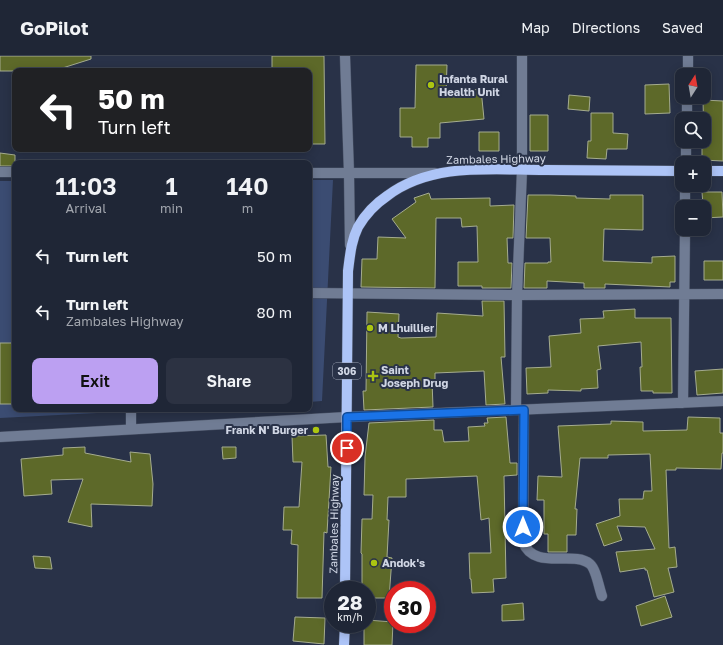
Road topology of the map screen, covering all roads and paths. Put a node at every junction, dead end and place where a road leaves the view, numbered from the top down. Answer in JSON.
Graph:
{"nodes":[{"id":1,"x":345,"y":56,"type":"edge"},
{"id":2,"x":522,"y":56,"type":"edge"},
{"id":3,"x":688,"y":56,"type":"edge"},
{"id":4,"x":688,"y":68,"type":"edge"},
{"id":5,"x":522,"y":170,"type":"junction"},
{"id":6,"x":675,"y":171,"type":"edge"},
{"id":7,"x":711,"y":171,"type":"edge"},
{"id":8,"x":723,"y":171,"type":"edge"},
{"id":9,"x":0,"y":172,"type":"edge"},
{"id":10,"x":12,"y":172,"type":"edge"},
{"id":11,"x":312,"y":173,"type":"edge"},
{"id":12,"x":349,"y":173,"type":"junction"},
{"id":13,"x":438,"y":173,"type":"junction"},
{"id":14,"x":685,"y":236,"type":"edge"},
{"id":15,"x":350,"y":250,"type":"junction"},
{"id":16,"x":312,"y":292,"type":"edge"},
{"id":17,"x":347,"y":292,"type":"junction"},
{"id":18,"x":723,"y":294,"type":"edge"},
{"id":19,"x":517,"y":295,"type":"junction"},
{"id":20,"x":684,"y":295,"type":"junction"},
{"id":21,"x":723,"y":401,"type":"edge"},
{"id":22,"x":683,"y":403,"type":"junction"},
{"id":23,"x":520,"y":410,"type":"junction"},
{"id":24,"x":131,"y":412,"type":"edge"},
{"id":25,"x":347,"y":417,"type":"junction"},
{"id":26,"x":131,"y":429,"type":"junction"},
{"id":27,"x":0,"y":436,"type":"edge"},
{"id":28,"x":345,"y":581,"type":"edge"},
{"id":29,"x":602,"y":596,"type":"dead end"},
{"id":30,"x":345,"y":633,"type":"edge"},
{"id":31,"x":344,"y":645,"type":"edge"}],
"edges":[{"from":1,"to":12,"type":"street"},
{"from":2,"to":5,"type":"street"},
{"from":3,"to":4,"type":"street"},
{"from":5,"to":6,"type":"main road","name":"Zambales Highway","number":"306"},
{"from":5,"to":13,"type":"main road","name":"Zambales Highway","number":"306"},
{"from":5,"to":19,"type":"street"},
{"from":7,"to":8,"type":"main road"},
{"from":9,"to":10,"type":"street"},
{"from":11,"to":12,"type":"street"},
{"from":12,"to":13,"type":"street"},
{"from":12,"to":15,"type":"street"},
{"from":13,"to":15,"type":"main road","name":"Zambales Highway","number":"306"},
{"from":14,"to":20,"type":"street"},
{"from":15,"to":17,"type":"main road","name":"Zambales Highway","number":"306"},
{"from":16,"to":17,"type":"street"},
{"from":17,"to":19,"type":"street"},
{"from":17,"to":25,"type":"main road","name":"Zambales Highway","number":"306"},
{"from":18,"to":20,"type":"street"},
{"from":19,"to":20,"type":"street"},
{"from":19,"to":23,"type":"street"},
{"from":20,"to":22,"type":"street"},
{"from":21,"to":22,"type":"street"},
{"from":22,"to":23,"type":"street"},
{"from":23,"to":25,"type":"street"},
{"from":23,"to":29,"type":"street"},
{"from":24,"to":26,"type":"street"},
{"from":25,"to":26,"type":"street"},
{"from":25,"to":28,"type":"main road","name":"Zambales Highway","number":"306"},
{"from":26,"to":27,"type":"street"},
{"from":30,"to":31,"type":"main road"}]}
